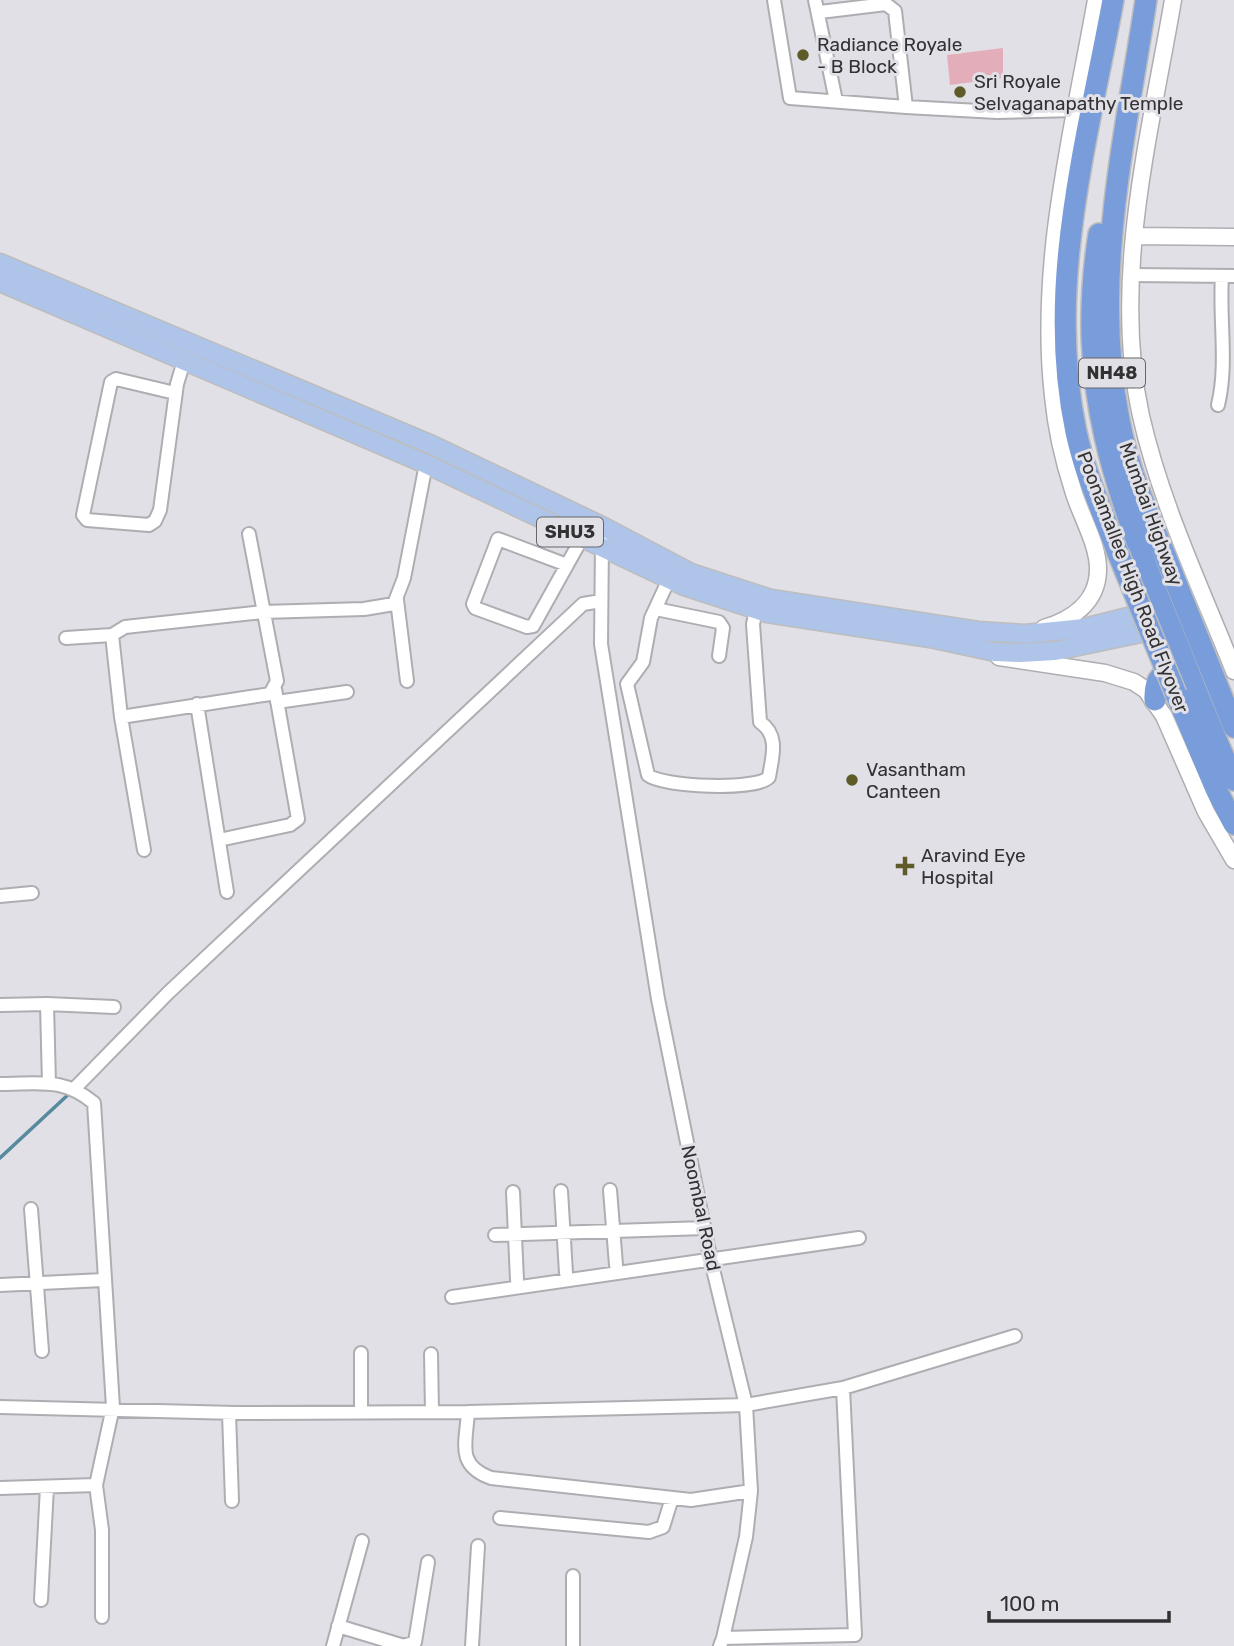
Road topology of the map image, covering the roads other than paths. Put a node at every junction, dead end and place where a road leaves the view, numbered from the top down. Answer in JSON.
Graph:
{"nodes":[{"id":1,"x":774,"y":0,"type":"edge"},
{"id":2,"x":1096,"y":0,"type":"edge"},
{"id":3,"x":1113,"y":0,"type":"edge"},
{"id":4,"x":1146,"y":0,"type":"edge"},
{"id":5,"x":1172,"y":0,"type":"edge"},
{"id":6,"x":818,"y":6,"type":"edge"},
{"id":7,"x":1133,"y":85,"type":"junction"},
{"id":8,"x":836,"y":101,"type":"junction"},
{"id":9,"x":906,"y":107,"type":"junction"},
{"id":10,"x":1077,"y":108,"type":"junction"},
{"id":11,"x":1135,"y":236,"type":"junction"},
{"id":12,"x":1234,"y":237,"type":"edge"},
{"id":13,"x":0,"y":263,"type":"edge"},
{"id":14,"x":1132,"y":275,"type":"junction"},
{"id":15,"x":1228,"y":276,"type":"edge"},
{"id":16,"x":0,"y":282,"type":"edge"},
{"id":17,"x":184,"y":361,"type":"junction"},
{"id":18,"x":175,"y":393,"type":"junction"},
{"id":19,"x":1218,"y":405,"type":"dead end"},
{"id":20,"x":426,"y":464,"type":"junction"},
{"id":21,"x":602,"y":526,"type":"junction"},
{"id":22,"x":249,"y":534,"type":"dead end"},
{"id":23,"x":582,"y":538,"type":"junction"},
{"id":24,"x":601,"y":546,"type":"junction"},
{"id":25,"x":567,"y":565,"type":"junction"},
{"id":26,"x":669,"y":579,"type":"junction"},
{"id":27,"x":397,"y":600,"type":"junction"},
{"id":28,"x":601,"y":601,"type":"junction"},
{"id":29,"x":656,"y":609,"type":"junction"},
{"id":30,"x":756,"y":610,"type":"junction"},
{"id":31,"x":263,"y":612,"type":"junction"},
{"id":32,"x":1167,"y":617,"type":"junction"},
{"id":33,"x":1014,"y":634,"type":"junction"},
{"id":34,"x":112,"y":635,"type":"junction"},
{"id":35,"x":66,"y":638,"type":"dead end"},
{"id":36,"x":968,"y":647,"type":"junction"},
{"id":37,"x":719,"y":656,"type":"dead end"},
{"id":38,"x":1234,"y":671,"type":"edge"},
{"id":39,"x":1192,"y":679,"type":"junction"},
{"id":40,"x":407,"y":681,"type":"dead end"},
{"id":41,"x":275,"y":689,"type":"junction"},
{"id":42,"x":347,"y":692,"type":"dead end"},
{"id":43,"x":1155,"y":700,"type":"junction"},
{"id":44,"x":277,"y":702,"type":"junction"},
{"id":45,"x":197,"y":704,"type":"junction"},
{"id":46,"x":121,"y":717,"type":"junction"},
{"id":47,"x":1234,"y":727,"type":"edge"},
{"id":48,"x":1234,"y":780,"type":"edge"},
{"id":49,"x":1234,"y":824,"type":"edge"},
{"id":50,"x":219,"y":840,"type":"junction"},
{"id":51,"x":144,"y":850,"type":"dead end"},
{"id":52,"x":1234,"y":860,"type":"edge"},
{"id":53,"x":226,"y":892,"type":"dead end"},
{"id":54,"x":32,"y":893,"type":"dead end"},
{"id":55,"x":0,"y":896,"type":"edge"},
{"id":56,"x":47,"y":1004,"type":"junction"},
{"id":57,"x":0,"y":1005,"type":"edge"},
{"id":58,"x":114,"y":1007,"type":"dead end"},
{"id":59,"x":0,"y":1084,"type":"edge"},
{"id":60,"x":48,"y":1084,"type":"junction"},
{"id":61,"x":75,"y":1088,"type":"junction"},
{"id":62,"x":610,"y":1190,"type":"dead end"},
{"id":63,"x":561,"y":1191,"type":"dead end"},
{"id":64,"x":513,"y":1192,"type":"dead end"},
{"id":65,"x":31,"y":1209,"type":"dead end"},
{"id":66,"x":705,"y":1228,"type":"junction"},
{"id":67,"x":612,"y":1231,"type":"junction"},
{"id":68,"x":563,"y":1233,"type":"junction"},
{"id":69,"x":515,"y":1234,"type":"junction"},
{"id":70,"x":495,"y":1235,"type":"dead end"},
{"id":71,"x":859,"y":1238,"type":"dead end"},
{"id":72,"x":711,"y":1261,"type":"junction"},
{"id":73,"x":616,"y":1265,"type":"dead end"},
{"id":74,"x":566,"y":1273,"type":"dead end"},
{"id":75,"x":103,"y":1280,"type":"junction"},
{"id":76,"x":517,"y":1280,"type":"dead end"},
{"id":77,"x":36,"y":1284,"type":"junction"},
{"id":78,"x":0,"y":1286,"type":"edge"},
{"id":79,"x":452,"y":1297,"type":"dead end"},
{"id":80,"x":1015,"y":1336,"type":"dead end"},
{"id":81,"x":42,"y":1351,"type":"dead end"},
{"id":82,"x":361,"y":1353,"type":"dead end"},
{"id":83,"x":431,"y":1354,"type":"dead end"},
{"id":84,"x":843,"y":1388,"type":"junction"},
{"id":85,"x":746,"y":1405,"type":"junction"},
{"id":86,"x":0,"y":1406,"type":"edge"},
{"id":87,"x":113,"y":1408,"type":"junction"},
{"id":88,"x":361,"y":1412,"type":"junction"},
{"id":89,"x":432,"y":1412,"type":"junction"},
{"id":90,"x":468,"y":1412,"type":"junction"},
{"id":91,"x":229,"y":1413,"type":"junction"},
{"id":92,"x":96,"y":1485,"type":"junction"},
{"id":93,"x":47,"y":1487,"type":"junction"},
{"id":94,"x":0,"y":1488,"type":"edge"},
{"id":95,"x":751,"y":1491,"type":"junction"},
{"id":96,"x":672,"y":1497,"type":"junction"},
{"id":97,"x":232,"y":1501,"type":"dead end"},
{"id":98,"x":500,"y":1518,"type":"dead end"},
{"id":99,"x":362,"y":1541,"type":"dead end"},
{"id":100,"x":478,"y":1546,"type":"dead end"},
{"id":101,"x":428,"y":1562,"type":"dead end"},
{"id":102,"x":573,"y":1576,"type":"dead end"},
{"id":103,"x":41,"y":1600,"type":"dead end"},
{"id":104,"x":102,"y":1617,"type":"dead end"},
{"id":105,"x":338,"y":1626,"type":"junction"},
{"id":106,"x":856,"y":1641,"type":"edge"},
{"id":107,"x":721,"y":1642,"type":"edge"},
{"id":108,"x":763,"y":1642,"type":"edge"},
{"id":109,"x":381,"y":1643,"type":"edge"},
{"id":110,"x":332,"y":1646,"type":"edge"},
{"id":111,"x":472,"y":1646,"type":"edge"},
{"id":112,"x":573,"y":1646,"type":"edge"}],
"edges":[{"from":1,"to":8,"type":"street"},
{"from":2,"to":10,"type":"street"},
{"from":3,"to":49,"type":"highway","name":"Poonamallee High Road Flyover","number":"NH48","bridge":true},
{"from":4,"to":7,"type":"highway","name":"Mumbai Highway","number":"NH48"},
{"from":5,"to":11,"type":"street"},
{"from":6,"to":8,"type":"street"},
{"from":6,"to":9,"type":"street"},
{"from":7,"to":32,"type":"highway"},
{"from":7,"to":47,"type":"highway","name":"Mumbai Highway","number":"NH48"},
{"from":8,"to":9,"type":"street"},
{"from":9,"to":10,"type":"street"},
{"from":10,"to":33,"type":"street"},
{"from":11,"to":12,"type":"street"},
{"from":11,"to":14,"type":"street"},
{"from":13,"to":21,"type":"main road","number":"SHU3"},
{"from":14,"to":15,"type":"street"},
{"from":14,"to":38,"type":"street"},
{"from":15,"to":19,"type":"street"},
{"from":16,"to":17,"type":"main road","number":"SHU3"},
{"from":17,"to":18,"type":"street"},
{"from":17,"to":20,"type":"main road","number":"SHU3"},
{"from":18,"to":18,"type":"street"},
{"from":20,"to":23,"type":"main road","number":"SHU3"},
{"from":20,"to":27,"type":"street"},
{"from":21,"to":24,"type":"street","name":"Noombal Road"},
{"from":21,"to":33,"type":"main road","number":"SHU3"},
{"from":22,"to":31,"type":"street"},
{"from":23,"to":24,"type":"main road","number":"SHU3"},
{"from":23,"to":25,"type":"street"},
{"from":24,"to":26,"type":"main road","number":"SHU3"},
{"from":24,"to":28,"type":"street","name":"Noombal Road"},
{"from":25,"to":25,"type":"street"},
{"from":26,"to":29,"type":"street"},
{"from":26,"to":30,"type":"main road","number":"SHU3"},
{"from":27,"to":31,"type":"street"},
{"from":27,"to":40,"type":"street"},
{"from":28,"to":61,"type":"street"},
{"from":28,"to":66,"type":"street","name":"Noombal Road"},
{"from":29,"to":30,"type":"street"},
{"from":29,"to":37,"type":"street"},
{"from":30,"to":36,"type":"main road","number":"SHU3"},
{"from":31,"to":34,"type":"street"},
{"from":31,"to":41,"type":"street"},
{"from":32,"to":33,"type":"main road","number":"SHU3"},
{"from":32,"to":36,"type":"main road","number":"SHU3"},
{"from":32,"to":39,"type":"highway"},
{"from":34,"to":35,"type":"street"},
{"from":34,"to":46,"type":"street"},
{"from":36,"to":43,"type":"street"},
{"from":39,"to":43,"type":"highway"},
{"from":39,"to":48,"type":"highway"},
{"from":41,"to":44,"type":"street"},
{"from":41,"to":45,"type":"street"},
{"from":42,"to":44,"type":"street"},
{"from":43,"to":52,"type":"street"},
{"from":44,"to":50,"type":"street"},
{"from":45,"to":46,"type":"street"},
{"from":45,"to":50,"type":"street"},
{"from":46,"to":51,"type":"street"},
{"from":50,"to":53,"type":"street"},
{"from":54,"to":55,"type":"street"},
{"from":56,"to":57,"type":"street"},
{"from":56,"to":58,"type":"street"},
{"from":56,"to":60,"type":"street"},
{"from":59,"to":60,"type":"street"},
{"from":60,"to":61,"type":"street"},
{"from":61,"to":75,"type":"street"},
{"from":62,"to":67,"type":"street"},
{"from":63,"to":68,"type":"street"},
{"from":64,"to":69,"type":"street"},
{"from":65,"to":77,"type":"street"},
{"from":66,"to":67,"type":"street"},
{"from":66,"to":72,"type":"street","name":"Noombal Road"},
{"from":67,"to":68,"type":"street"},
{"from":67,"to":73,"type":"street"},
{"from":68,"to":69,"type":"street"},
{"from":68,"to":74,"type":"street"},
{"from":69,"to":70,"type":"street"},
{"from":69,"to":76,"type":"street"},
{"from":71,"to":72,"type":"street"},
{"from":72,"to":79,"type":"street"},
{"from":72,"to":85,"type":"street","name":"Noombal Road"},
{"from":75,"to":77,"type":"street"},
{"from":75,"to":87,"type":"street"},
{"from":77,"to":78,"type":"street"},
{"from":77,"to":81,"type":"street"},
{"from":80,"to":84,"type":"street"},
{"from":82,"to":88,"type":"street"},
{"from":83,"to":89,"type":"street"},
{"from":84,"to":85,"type":"street"},
{"from":84,"to":106,"type":"street"},
{"from":85,"to":90,"type":"street"},
{"from":85,"to":95,"type":"street","name":"Noombal Road"},
{"from":86,"to":87,"type":"street"},
{"from":87,"to":91,"type":"street"},
{"from":87,"to":92,"type":"street"},
{"from":88,"to":89,"type":"street"},
{"from":88,"to":91,"type":"street"},
{"from":89,"to":90,"type":"street"},
{"from":90,"to":96,"type":"street"},
{"from":91,"to":97,"type":"street"},
{"from":92,"to":93,"type":"street"},
{"from":92,"to":104,"type":"street"},
{"from":93,"to":94,"type":"street"},
{"from":93,"to":103,"type":"street"},
{"from":95,"to":96,"type":"street"},
{"from":95,"to":107,"type":"street","name":"Noombal Road"},
{"from":96,"to":98,"type":"street"},
{"from":99,"to":105,"type":"street"},
{"from":100,"to":111,"type":"street"},
{"from":101,"to":109,"type":"street"},
{"from":102,"to":112,"type":"street"},
{"from":105,"to":109,"type":"street"},
{"from":105,"to":110,"type":"street"},
{"from":106,"to":108,"type":"street"},
{"from":107,"to":108,"type":"street"}]}
